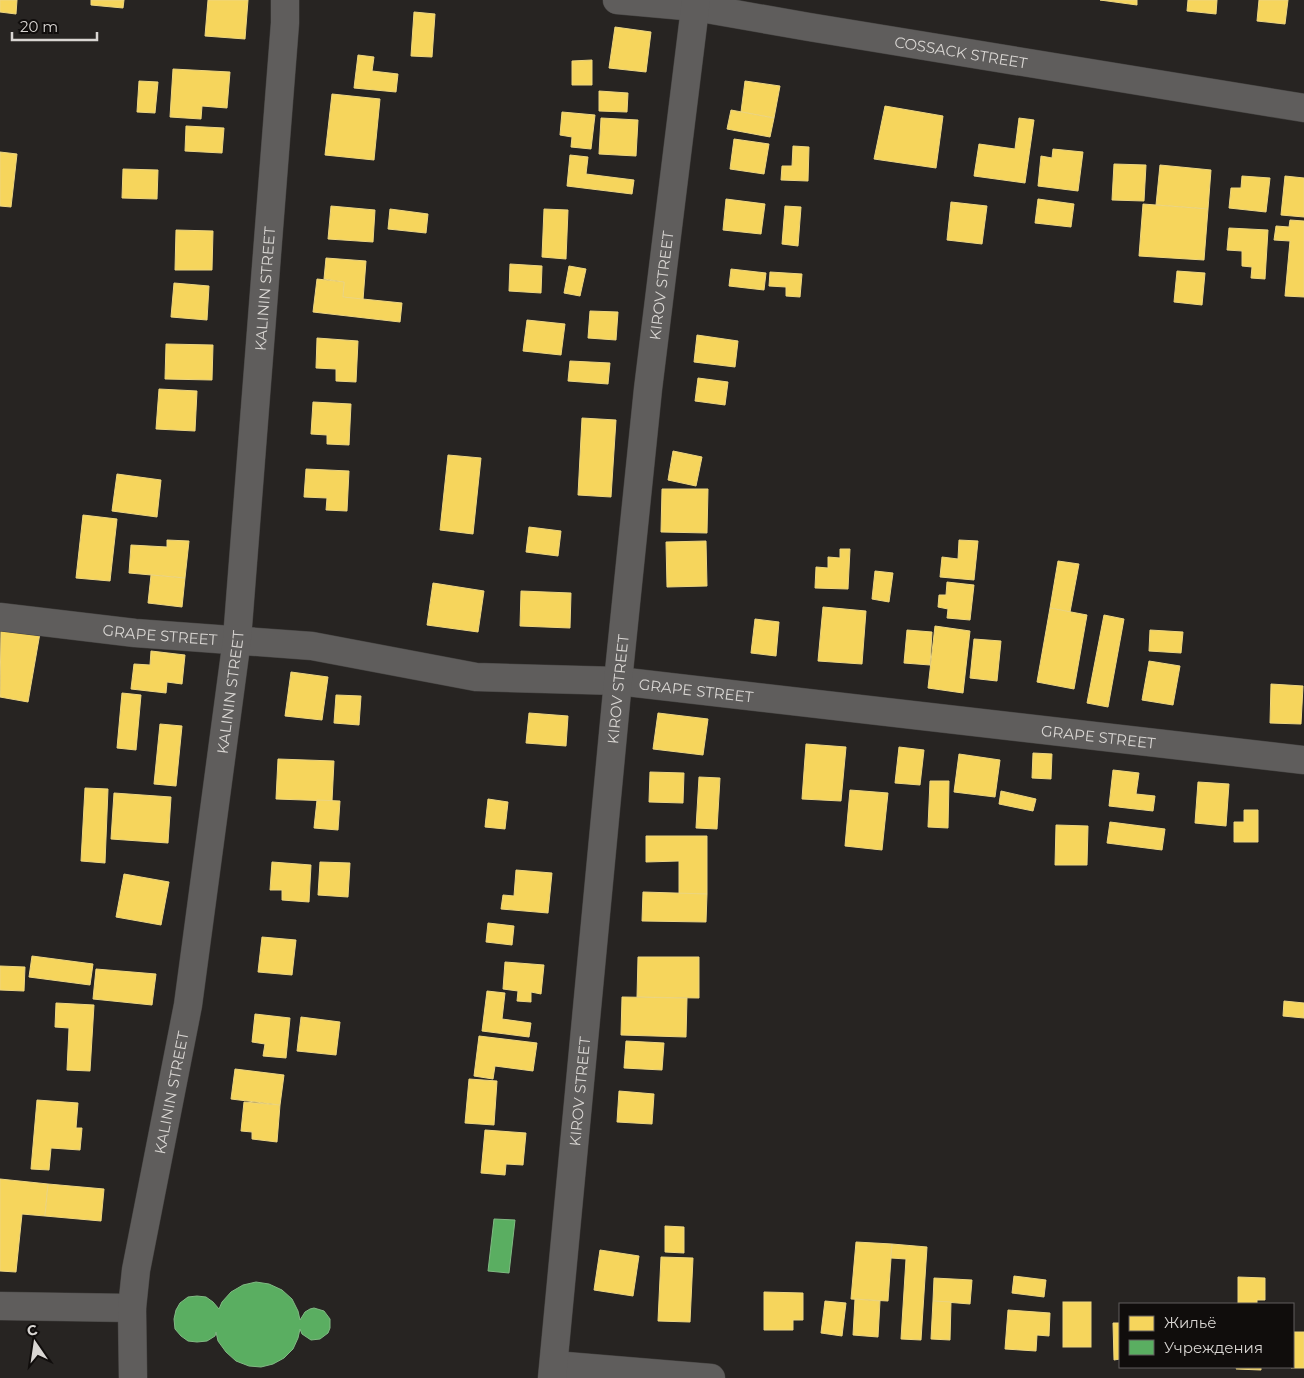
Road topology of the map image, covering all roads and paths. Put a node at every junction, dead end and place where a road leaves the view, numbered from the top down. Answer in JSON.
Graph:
{"nodes":[{"id":1,"x":285,"y":0,"type":"edge"},
{"id":2,"x":617,"y":0,"type":"edge"},
{"id":3,"x":696,"y":4,"type":"edge"},
{"id":4,"x":1304,"y":108,"type":"edge"},
{"id":5,"x":0,"y":617,"type":"edge"},
{"id":6,"x":237,"y":639,"type":"junction"},
{"id":7,"x":618,"y":681,"type":"junction"},
{"id":8,"x":1304,"y":760,"type":"edge"},
{"id":9,"x":0,"y":1306,"type":"edge"},
{"id":10,"x":132,"y":1308,"type":"junction"},
{"id":11,"x":553,"y":1371,"type":"edge"},
{"id":12,"x":133,"y":1378,"type":"edge"},
{"id":13,"x":711,"y":1378,"type":"edge"}],
"edges":[{"from":1,"to":6,"type":"street","name":"KALININ STREET"},
{"from":2,"to":3,"type":"street","name":"COSSACK STREET"},
{"from":3,"to":4,"type":"street","name":"COSSACK STREET"},
{"from":3,"to":7,"type":"street","name":"KIROV STREET"},
{"from":5,"to":6,"type":"street","name":"GRAPE STREET"},
{"from":6,"to":7,"type":"street","name":"GRAPE STREET"},
{"from":6,"to":10,"type":"street","name":"KALININ STREET"},
{"from":7,"to":8,"type":"street","name":"GRAPE STREET"},
{"from":7,"to":11,"type":"street","name":"KIROV STREET"},
{"from":9,"to":10,"type":"street"},
{"from":10,"to":12,"type":"street","name":"KALININ STREET"},
{"from":11,"to":13,"type":"street"}]}
